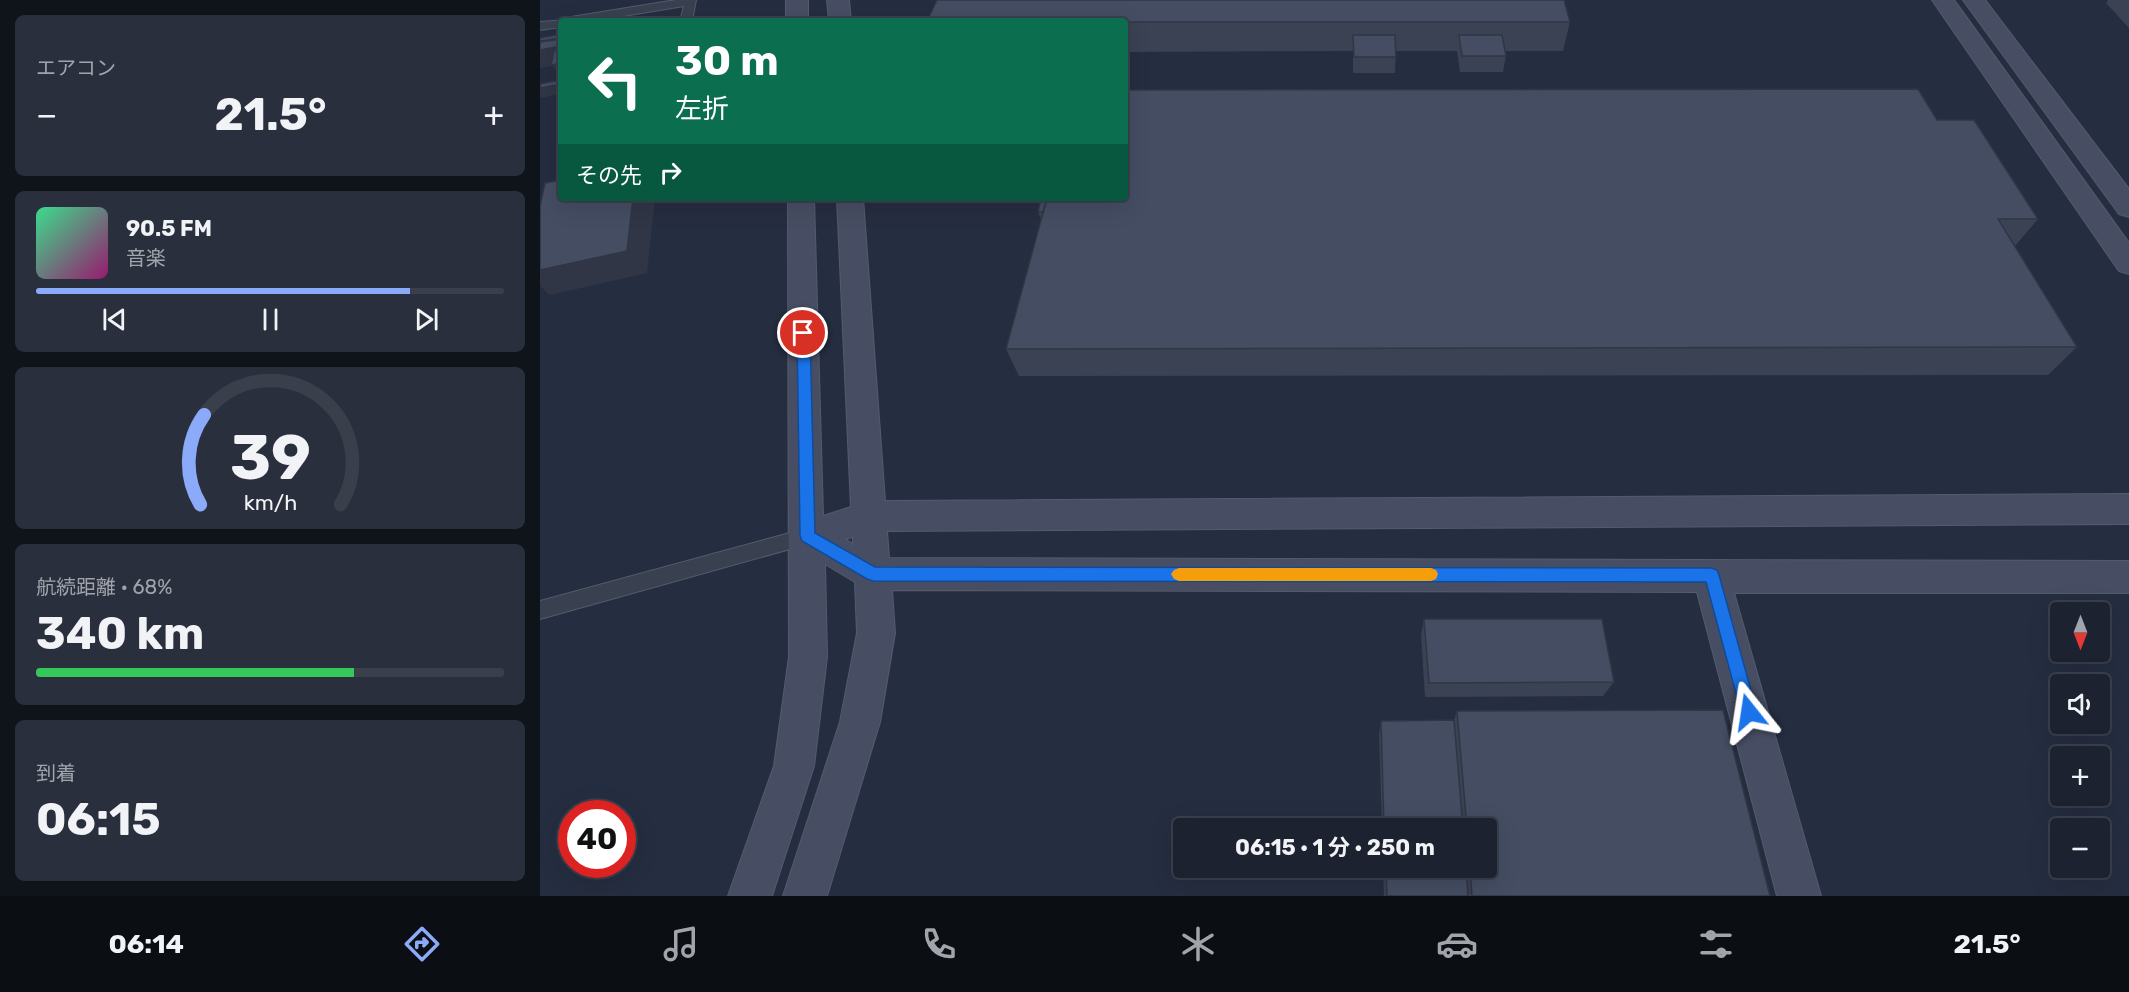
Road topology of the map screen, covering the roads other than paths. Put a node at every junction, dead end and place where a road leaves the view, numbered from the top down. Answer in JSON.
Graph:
{"nodes":[{"id":1,"x":797,"y":0,"type":"edge"},
{"id":2,"x":838,"y":0,"type":"edge"},
{"id":3,"x":1943,"y":0,"type":"edge"},
{"id":4,"x":1974,"y":0,"type":"edge"},
{"id":5,"x":589,"y":18,"type":"edge"},
{"id":6,"x":687,"y":18,"type":"edge"},
{"id":7,"x":797,"y":18,"type":"edge"},
{"id":8,"x":840,"y":18,"type":"edge"},
{"id":9,"x":558,"y":23,"type":"edge"},
{"id":10,"x":540,"y":26,"type":"edge"},
{"id":11,"x":801,"y":201,"type":"edge"},
{"id":12,"x":850,"y":201,"type":"edge"},
{"id":13,"x":2129,"y":208,"type":"edge"},
{"id":14,"x":2129,"y":264,"type":"edge"},
{"id":15,"x":2129,"y":509,"type":"edge"},
{"id":16,"x":870,"y":516,"type":"junction"},
{"id":17,"x":807,"y":536,"type":"junction"},
{"id":18,"x":873,"y":574,"type":"junction"},
{"id":19,"x":1711,"y":575,"type":"junction"},
{"id":20,"x":2129,"y":577,"type":"edge"},
{"id":21,"x":540,"y":610,"type":"edge"},
{"id":22,"x":750,"y":896,"type":"edge"},
{"id":23,"x":805,"y":896,"type":"edge"},
{"id":24,"x":1799,"y":896,"type":"edge"}],
"edges":[{"from":1,"to":7,"type":"street"},
{"from":2,"to":8,"type":"street"},
{"from":3,"to":14,"type":"street"},
{"from":4,"to":13,"type":"street"},
{"from":5,"to":6,"type":"lane"},
{"from":9,"to":10,"type":"lane"},
{"from":11,"to":17,"type":"street"},
{"from":12,"to":16,"type":"street"},
{"from":15,"to":16,"type":"street"},
{"from":16,"to":17,"type":"street"},
{"from":16,"to":18,"type":"street"},
{"from":17,"to":18,"type":"street"},
{"from":17,"to":21,"type":"lane"},
{"from":17,"to":22,"type":"street"},
{"from":18,"to":19,"type":"street"},
{"from":18,"to":23,"type":"street"},
{"from":19,"to":20,"type":"street"},
{"from":19,"to":24,"type":"street"}]}
